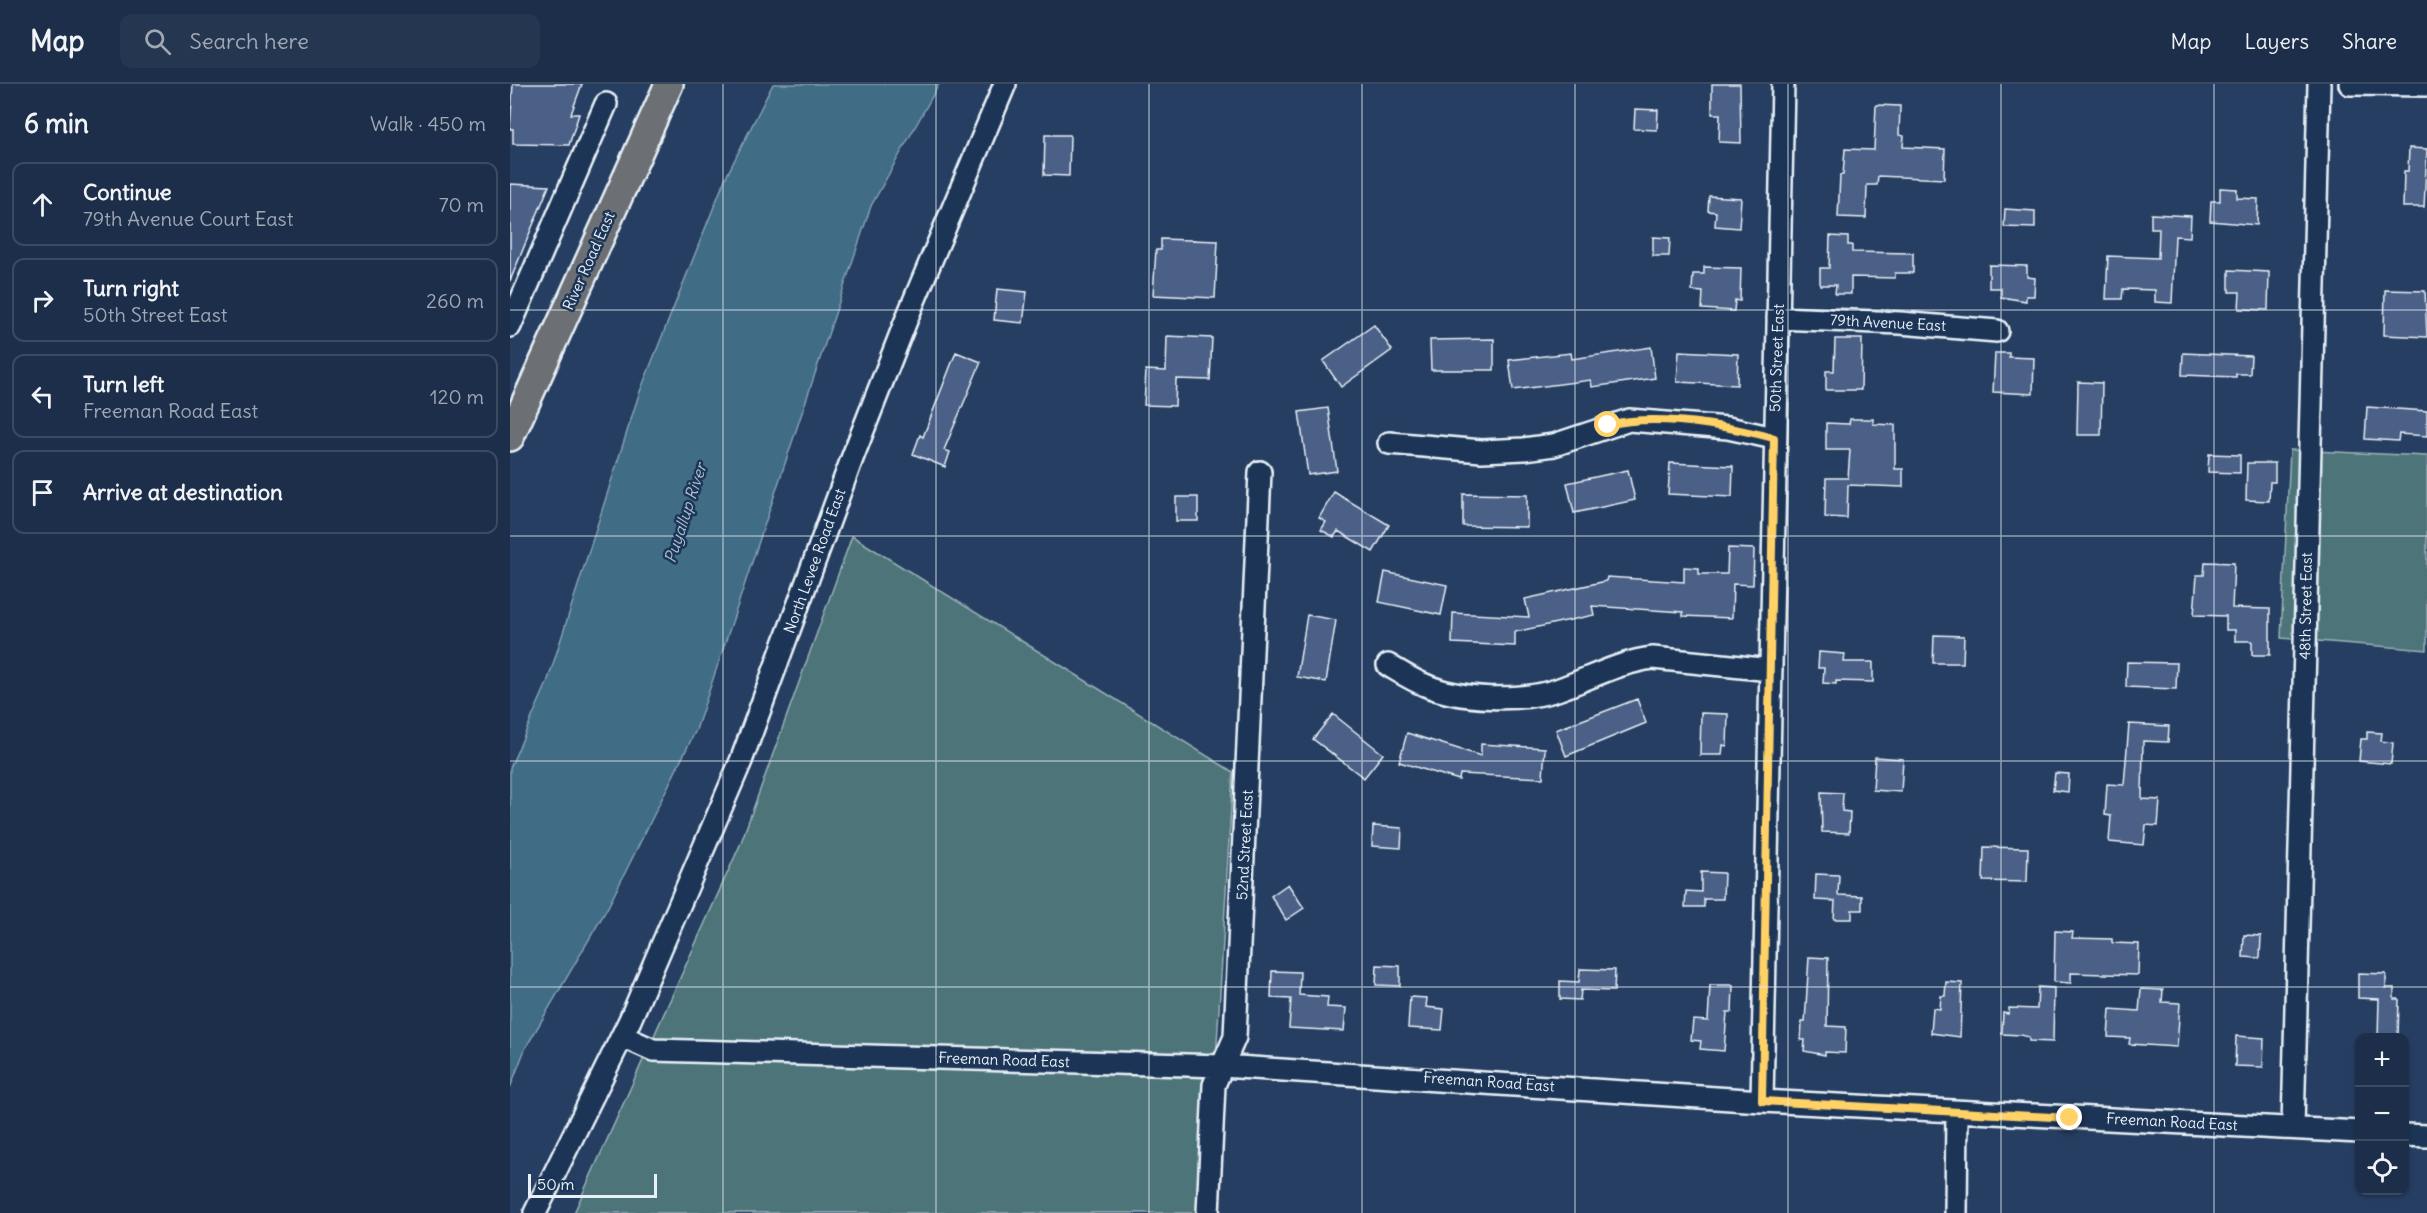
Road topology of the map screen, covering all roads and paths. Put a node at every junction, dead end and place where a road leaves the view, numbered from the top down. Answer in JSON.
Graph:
{"nodes":[{"id":1,"x":669,"y":84,"type":"edge"},
{"id":2,"x":1005,"y":84,"type":"edge"},
{"id":3,"x":1784,"y":84,"type":"edge"},
{"id":4,"x":2319,"y":84,"type":"edge"},
{"id":5,"x":2350,"y":84,"type":"edge"},
{"id":6,"x":2427,"y":85,"type":"edge"},
{"id":7,"x":606,"y":104,"type":"dead end"},
{"id":8,"x":1778,"y":318,"type":"junction"},
{"id":9,"x":510,"y":326,"type":"edge"},
{"id":10,"x":1997,"y":331,"type":"dead end"},
{"id":11,"x":513,"y":422,"type":"edge"},
{"id":12,"x":1774,"y":438,"type":"junction"},
{"id":13,"x":1389,"y":443,"type":"dead end"},
{"id":14,"x":1260,"y":472,"type":"dead end"},
{"id":15,"x":1388,"y":665,"type":"dead end"},
{"id":16,"x":1771,"y":670,"type":"junction"},
{"id":17,"x":622,"y":1036,"type":"junction"},
{"id":18,"x":1222,"y":1066,"type":"junction"},
{"id":19,"x":1762,"y":1101,"type":"junction"},
{"id":20,"x":1957,"y":1112,"type":"junction"},
{"id":21,"x":2293,"y":1128,"type":"junction"},
{"id":22,"x":2355,"y":1132,"type":"edge"},
{"id":23,"x":2409,"y":1135,"type":"edge"},
{"id":24,"x":2427,"y":1136,"type":"edge"},
{"id":25,"x":535,"y":1213,"type":"edge"},
{"id":26,"x":1208,"y":1213,"type":"edge"},
{"id":27,"x":1956,"y":1213,"type":"edge"}],
"edges":[{"from":1,"to":11,"type":"main road","name":"River Road East"},
{"from":2,"to":17,"type":"street","name":"North Levee Road East"},
{"from":3,"to":8,"type":"street","name":"50th Street East"},
{"from":4,"to":21,"type":"street","name":"48th Street East"},
{"from":5,"to":6,"type":"street"},
{"from":7,"to":9,"type":"street"},
{"from":8,"to":10,"type":"street","name":"79th Avenue East"},
{"from":8,"to":12,"type":"street","name":"50th Street East"},
{"from":12,"to":13,"type":"street"},
{"from":12,"to":16,"type":"street","name":"50th Street East"},
{"from":14,"to":18,"type":"street","name":"52nd Street East"},
{"from":15,"to":16,"type":"street"},
{"from":16,"to":19,"type":"street","name":"50th Street East"},
{"from":17,"to":18,"type":"street","name":"Freeman Road East"},
{"from":17,"to":25,"type":"street","name":"North Levee Road East"},
{"from":18,"to":19,"type":"street","name":"Freeman Road East"},
{"from":18,"to":26,"type":"street","name":"52nd Street East"},
{"from":19,"to":20,"type":"street","name":"Freeman Road East"},
{"from":20,"to":21,"type":"street","name":"Freeman Road East"},
{"from":20,"to":27,"type":"street"},
{"from":21,"to":22,"type":"street","name":"Freeman Road East"},
{"from":23,"to":24,"type":"street"}]}
